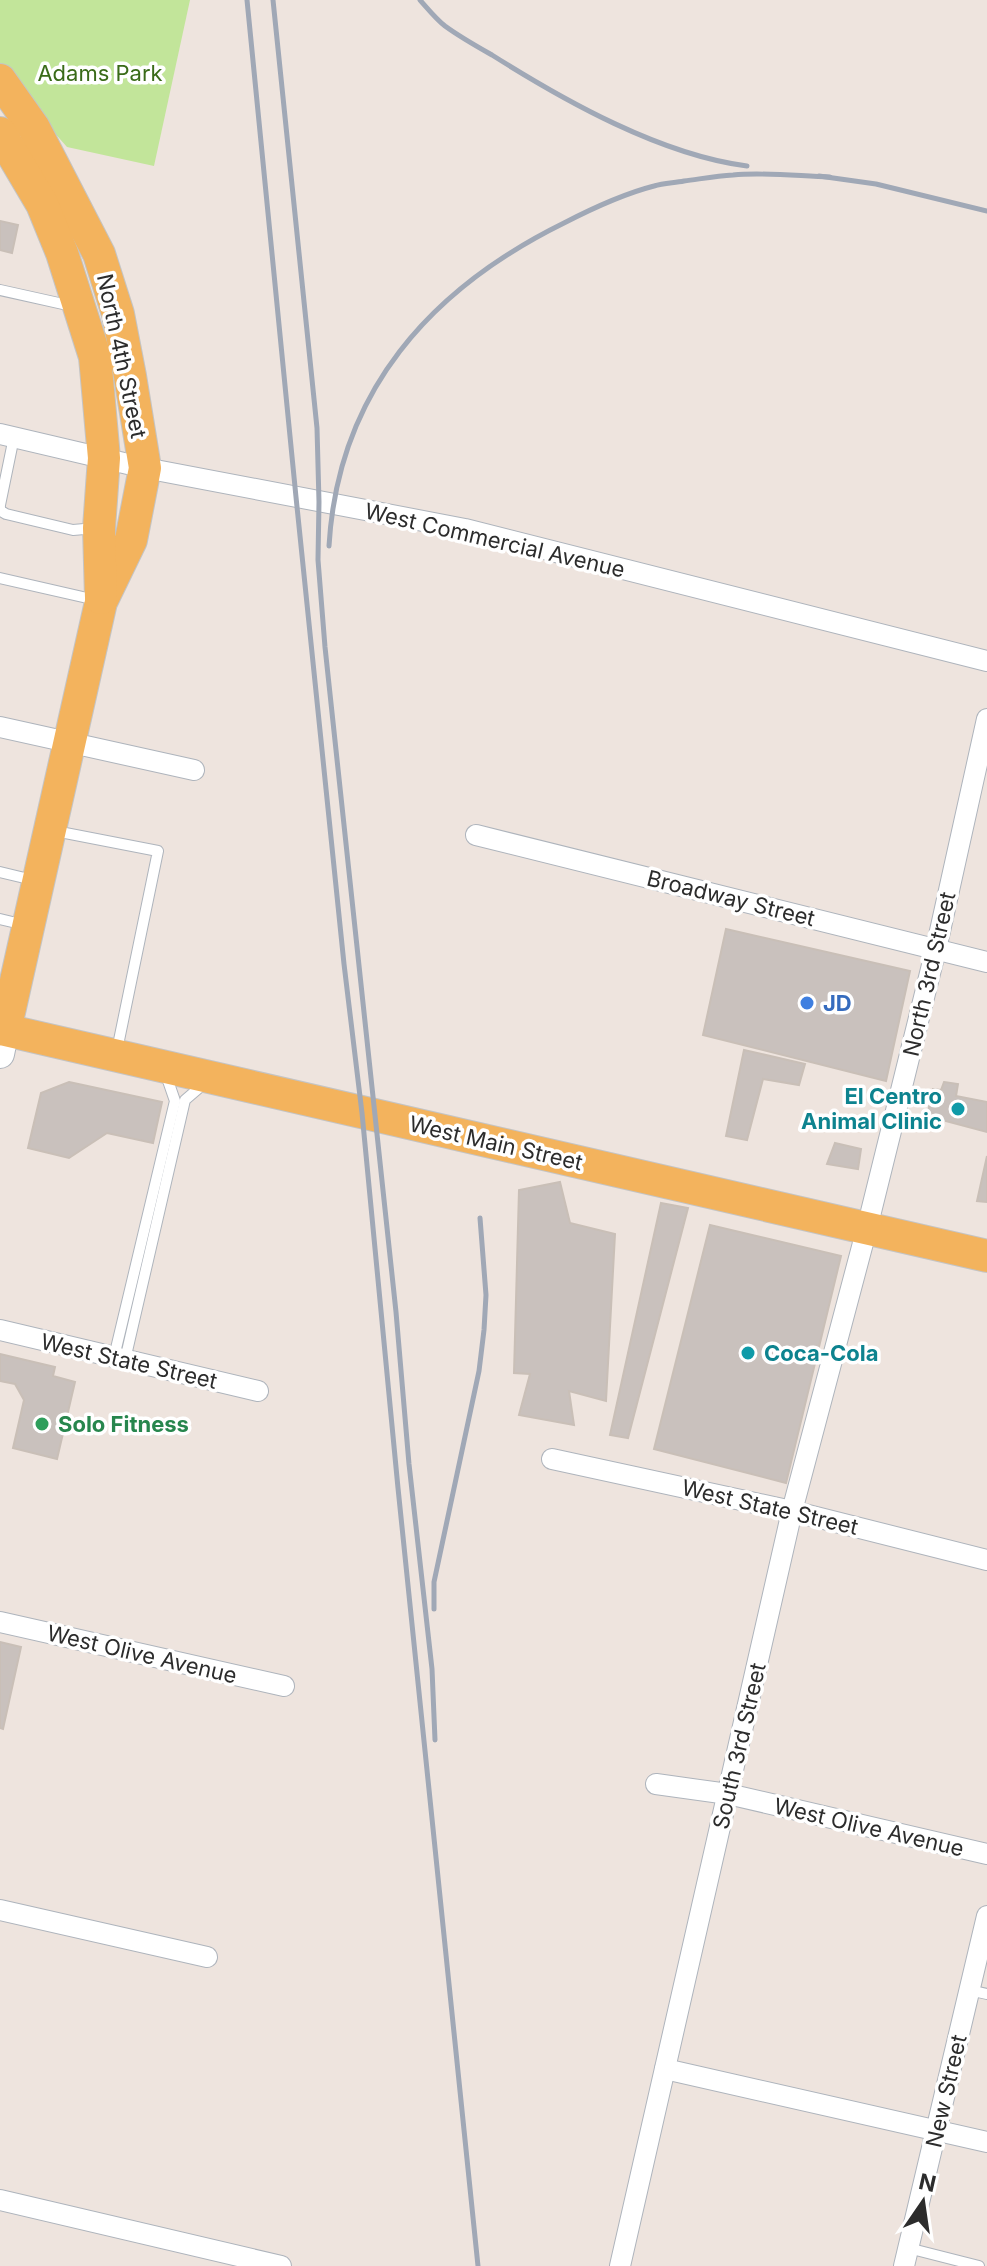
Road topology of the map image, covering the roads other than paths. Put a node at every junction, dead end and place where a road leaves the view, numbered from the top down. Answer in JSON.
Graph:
{"nodes":[{"id":1,"x":0,"y":80,"type":"edge"},
{"id":2,"x":4,"y":144,"type":"edge"},
{"id":3,"x":0,"y":290,"type":"edge"},
{"id":4,"x":80,"y":308,"type":"junction"},
{"id":5,"x":7,"y":436,"type":"edge"},
{"id":6,"x":104,"y":458,"type":"junction"},
{"id":7,"x":145,"y":468,"type":"junction"},
{"id":8,"x":0,"y":506,"type":"edge"},
{"id":9,"x":99,"y":528,"type":"junction"},
{"id":10,"x":0,"y":578,"type":"edge"},
{"id":11,"x":101,"y":602,"type":"junction"},
{"id":12,"x":987,"y":661,"type":"edge"},
{"id":13,"x":987,"y":719,"type":"edge"},
{"id":14,"x":0,"y":727,"type":"edge"},
{"id":15,"x":69,"y":744,"type":"junction"},
{"id":16,"x":194,"y":770,"type":"dead end"},
{"id":17,"x":50,"y":830,"type":"junction"},
{"id":18,"x":476,"y":835,"type":"dead end"},
{"id":19,"x":0,"y":872,"type":"edge"},
{"id":20,"x":38,"y":881,"type":"junction"},
{"id":21,"x":14,"y":923,"type":"edge"},
{"id":22,"x":936,"y":949,"type":"junction"},
{"id":23,"x":987,"y":962,"type":"edge"},
{"id":24,"x":3,"y":1042,"type":"edge"},
{"id":25,"x":116,"y":1056,"type":"junction"},
{"id":26,"x":163,"y":1067,"type":"junction"},
{"id":27,"x":210,"y":1077,"type":"junction"},
{"id":28,"x":867,"y":1228,"type":"junction"},
{"id":29,"x":987,"y":1256,"type":"edge"},
{"id":30,"x":0,"y":1330,"type":"edge"},
{"id":31,"x":120,"y":1358,"type":"junction"},
{"id":32,"x":258,"y":1391,"type":"dead end"},
{"id":33,"x":552,"y":1459,"type":"dead end"},
{"id":34,"x":792,"y":1511,"type":"junction"},
{"id":35,"x":987,"y":1560,"type":"edge"},
{"id":36,"x":0,"y":1622,"type":"edge"},
{"id":37,"x":284,"y":1686,"type":"dead end"},
{"id":38,"x":656,"y":1784,"type":"dead end"},
{"id":39,"x":728,"y":1794,"type":"junction"},
{"id":40,"x":987,"y":1854,"type":"edge"},
{"id":41,"x":0,"y":1910,"type":"edge"},
{"id":42,"x":987,"y":1916,"type":"edge"},
{"id":43,"x":207,"y":1957,"type":"dead end"},
{"id":44,"x":978,"y":1992,"type":"edge"},
{"id":45,"x":665,"y":2069,"type":"junction"},
{"id":46,"x":936,"y":2131,"type":"junction"},
{"id":47,"x":987,"y":2142,"type":"edge"},
{"id":48,"x":0,"y":2200,"type":"edge"},
{"id":49,"x":906,"y":2257,"type":"edge"},
{"id":50,"x":221,"y":2259,"type":"edge"},
{"id":51,"x":281,"y":2266,"type":"edge"},
{"id":52,"x":620,"y":2266,"type":"edge"},
{"id":53,"x":979,"y":2266,"type":"edge"}],
"edges":[{"from":1,"to":7,"type":"main road","name":"North 4th Street"},
{"from":2,"to":4,"type":"main road","name":"North 4th Street"},
{"from":3,"to":4,"type":"lane"},
{"from":4,"to":6,"type":"main road","name":"North 4th Street"},
{"from":5,"to":6,"type":"street","name":"West Commercial Avenue"},
{"from":5,"to":8,"type":"lane"},
{"from":6,"to":7,"type":"street","name":"West Commercial Avenue"},
{"from":6,"to":9,"type":"main road","name":"North 4th Street"},
{"from":7,"to":11,"type":"main road","name":"North 4th Street"},
{"from":7,"to":12,"type":"street","name":"West Commercial Avenue"},
{"from":8,"to":9,"type":"lane"},
{"from":9,"to":11,"type":"main road","name":"North 4th Street"},
{"from":10,"to":11,"type":"lane"},
{"from":11,"to":15,"type":"main road","name":"North 4th Street"},
{"from":13,"to":22,"type":"street","name":"North 3rd Street"},
{"from":14,"to":15,"type":"street"},
{"from":15,"to":16,"type":"street"},
{"from":15,"to":17,"type":"main road","name":"North 4th Street"},
{"from":17,"to":20,"type":"main road","name":"North 4th Street"},
{"from":17,"to":25,"type":"lane"},
{"from":18,"to":22,"type":"street","name":"Broadway Street"},
{"from":19,"to":20,"type":"lane"},
{"from":20,"to":21,"type":"main road","name":"North 4th Street"},
{"from":21,"to":24,"type":"main road","name":"North 4th Street"},
{"from":22,"to":23,"type":"street","name":"Broadway Street"},
{"from":22,"to":28,"type":"street","name":"North 3rd Street"},
{"from":24,"to":25,"type":"main road","name":"West Main Street"},
{"from":25,"to":26,"type":"main road","name":"West Main Street"},
{"from":26,"to":27,"type":"main road","name":"West Main Street"},
{"from":26,"to":31,"type":"lane"},
{"from":27,"to":28,"type":"main road","name":"West Main Street"},
{"from":27,"to":31,"type":"lane"},
{"from":28,"to":29,"type":"main road","name":"West Main Street"},
{"from":28,"to":34,"type":"street","name":"South 3rd Street"},
{"from":30,"to":31,"type":"street","name":"West State Street"},
{"from":31,"to":32,"type":"street","name":"West State Street"},
{"from":33,"to":34,"type":"street","name":"West State Street"},
{"from":34,"to":35,"type":"street","name":"West State Street"},
{"from":34,"to":39,"type":"street","name":"South 3rd Street"},
{"from":36,"to":37,"type":"street","name":"West Olive Avenue"},
{"from":38,"to":39,"type":"street","name":"West Olive Avenue"},
{"from":39,"to":40,"type":"street","name":"West Olive Avenue"},
{"from":39,"to":45,"type":"street","name":"South 3rd Street"},
{"from":41,"to":43,"type":"street"},
{"from":42,"to":44,"type":"street","name":"New Street"},
{"from":44,"to":46,"type":"street","name":"New Street"},
{"from":45,"to":46,"type":"street"},
{"from":45,"to":52,"type":"street","name":"South 3rd Street"},
{"from":46,"to":47,"type":"street"},
{"from":46,"to":49,"type":"street","name":"New Street"},
{"from":48,"to":50,"type":"street"},
{"from":49,"to":53,"type":"lane"},
{"from":50,"to":51,"type":"street"}]}
